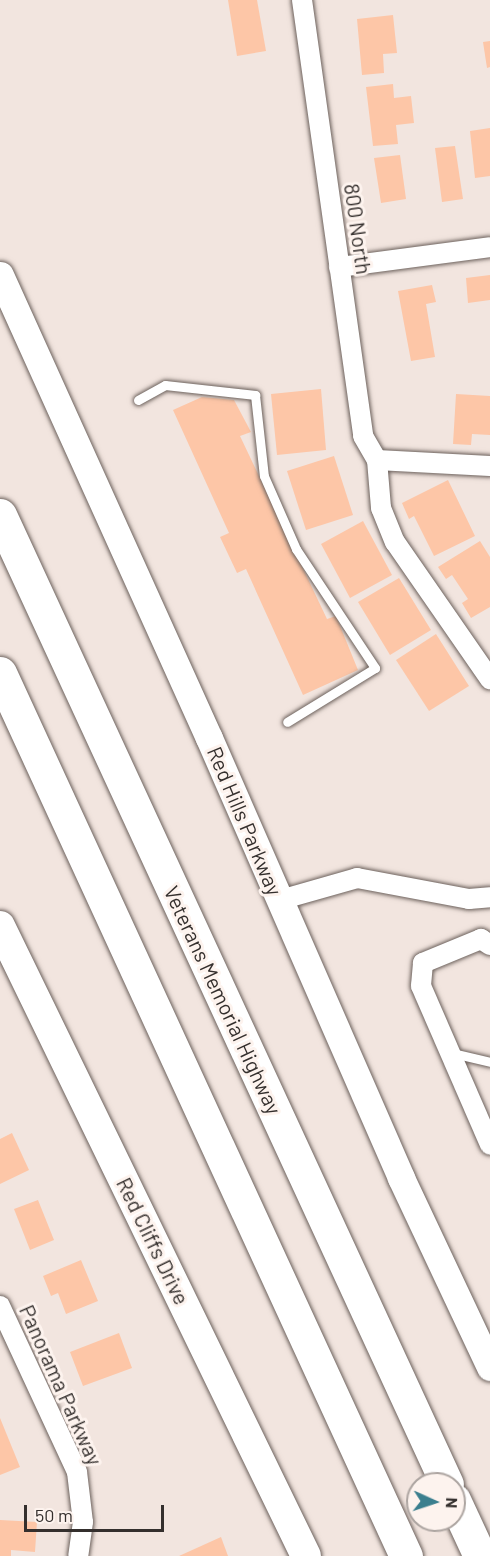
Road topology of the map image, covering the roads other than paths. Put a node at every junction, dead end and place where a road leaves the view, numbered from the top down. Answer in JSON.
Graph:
{"nodes":[{"id":1,"x":302,"y":0,"type":"edge"},
{"id":2,"x":490,"y":247,"type":"edge"},
{"id":3,"x":339,"y":267,"type":"junction"},
{"id":4,"x":0,"y":275,"type":"edge"},
{"id":5,"x":138,"y":400,"type":"dead end"},
{"id":6,"x":376,"y":460,"type":"junction"},
{"id":7,"x":490,"y":466,"type":"edge"},
{"id":8,"x":0,"y":515,"type":"edge"},
{"id":9,"x":0,"y":673,"type":"edge"},
{"id":10,"x":490,"y":679,"type":"edge"},
{"id":11,"x":287,"y":722,"type":"dead end"},
{"id":12,"x":490,"y":897,"type":"edge"},
{"id":13,"x":280,"y":900,"type":"junction"},
{"id":14,"x":0,"y":926,"type":"edge"},
{"id":15,"x":490,"y":945,"type":"edge"},
{"id":16,"x":451,"y":1053,"type":"junction"},
{"id":17,"x":490,"y":1062,"type":"edge"},
{"id":18,"x":490,"y":1145,"type":"edge"},
{"id":19,"x":0,"y":1306,"type":"edge"},
{"id":20,"x":490,"y":1367,"type":"edge"},
{"id":21,"x":441,"y":1472,"type":"edge"},
{"id":22,"x":466,"y":1526,"type":"edge"},
{"id":23,"x":78,"y":1556,"type":"edge"},
{"id":24,"x":306,"y":1556,"type":"edge"},
{"id":25,"x":406,"y":1556,"type":"edge"},
{"id":26,"x":480,"y":1556,"type":"edge"}],
"edges":[{"from":1,"to":3,"type":"street","name":"800 North"},
{"from":2,"to":3,"type":"street"},
{"from":3,"to":6,"type":"street","name":"800 North"},
{"from":4,"to":13,"type":"main road","name":"Red Hills Parkway"},
{"from":5,"to":11,"type":"lane"},
{"from":6,"to":7,"type":"street"},
{"from":6,"to":10,"type":"street"},
{"from":8,"to":21,"type":"highway","name":"Veterans Memorial Highway"},
{"from":9,"to":25,"type":"highway"},
{"from":12,"to":13,"type":"street"},
{"from":13,"to":20,"type":"main road","name":"Red Hills Parkway"},
{"from":14,"to":24,"type":"main road","name":"Red Cliffs Drive"},
{"from":15,"to":16,"type":"street"},
{"from":16,"to":17,"type":"lane"},
{"from":16,"to":18,"type":"street"},
{"from":19,"to":23,"type":"street","name":"Panorama Parkway"},
{"from":22,"to":26,"type":"highway"}]}
